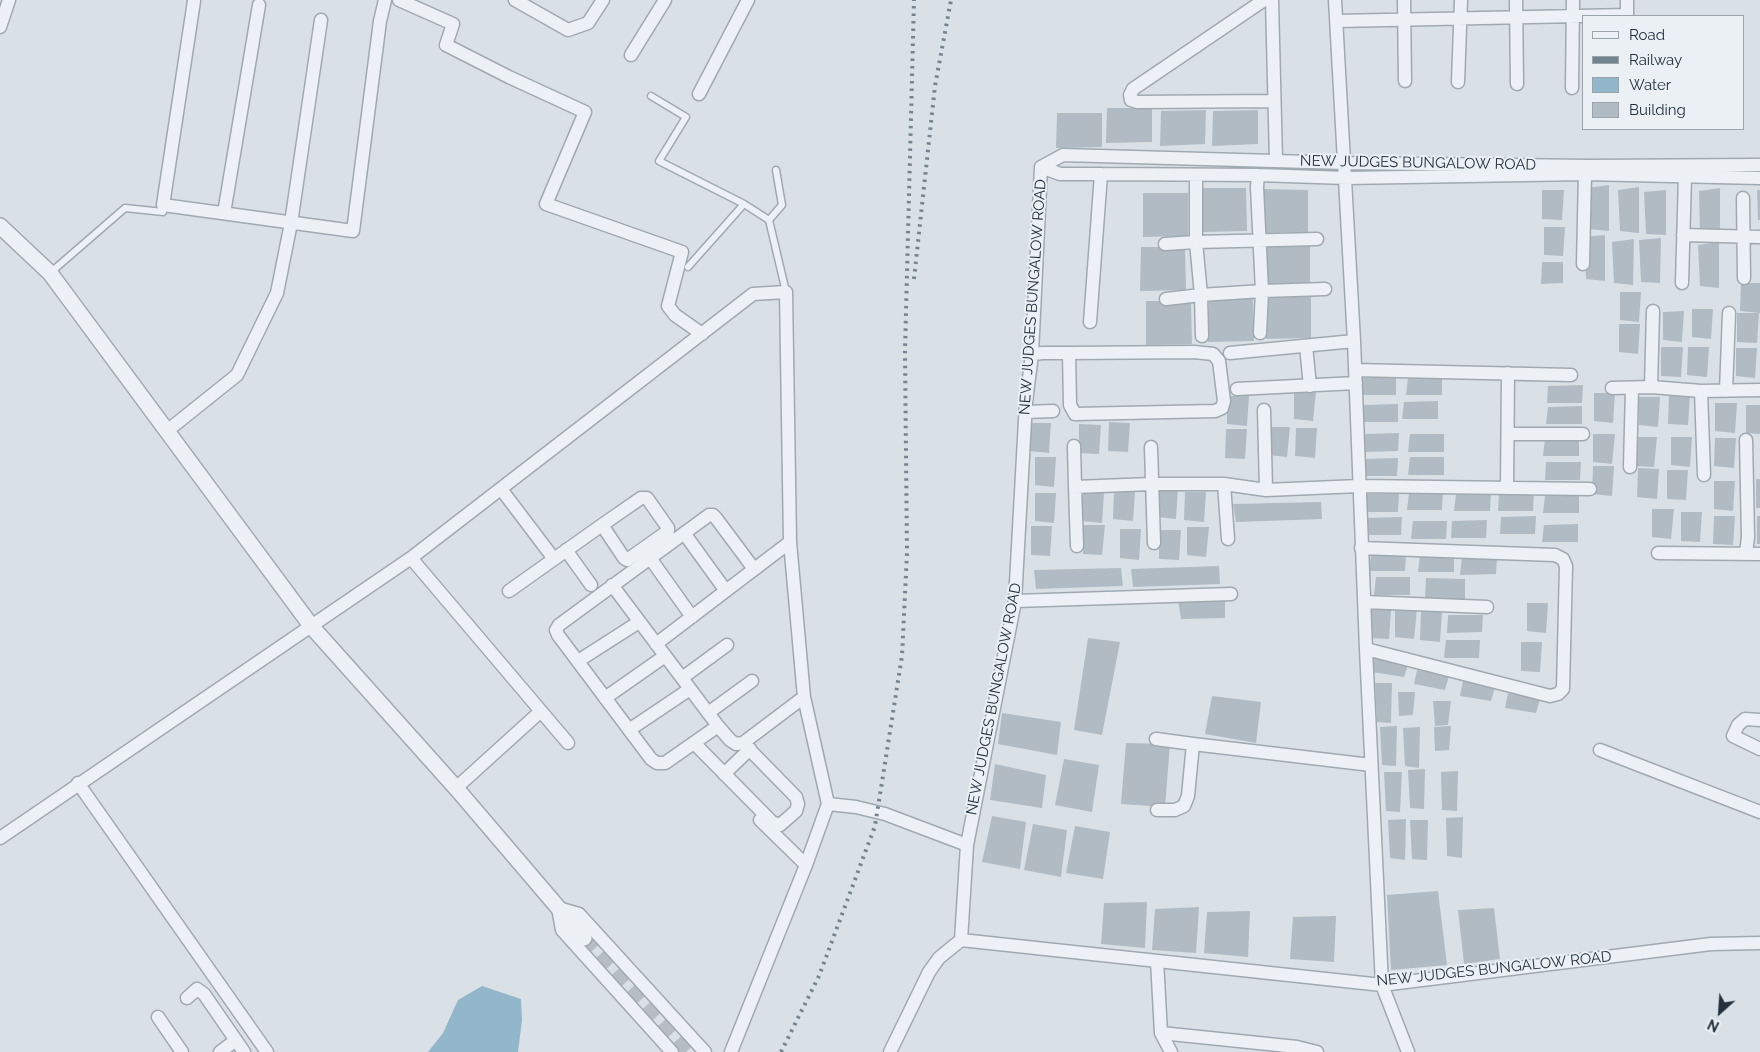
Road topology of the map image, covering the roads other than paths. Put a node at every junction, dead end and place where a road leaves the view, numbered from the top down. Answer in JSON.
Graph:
{"nodes":[{"id":1,"x":9,"y":0,"type":"edge"},
{"id":2,"x":385,"y":0,"type":"edge"},
{"id":3,"x":399,"y":0,"type":"edge"},
{"id":4,"x":515,"y":0,"type":"edge"},
{"id":5,"x":603,"y":0,"type":"edge"},
{"id":6,"x":665,"y":0,"type":"edge"},
{"id":7,"x":748,"y":0,"type":"edge"},
{"id":8,"x":1264,"y":0,"type":"edge"},
{"id":9,"x":1272,"y":0,"type":"edge"},
{"id":10,"x":1335,"y":0,"type":"edge"},
{"id":11,"x":1404,"y":0,"type":"edge"},
{"id":12,"x":1462,"y":0,"type":"edge"},
{"id":13,"x":1516,"y":0,"type":"edge"},
{"id":14,"x":1573,"y":0,"type":"edge"},
{"id":15,"x":1627,"y":0,"type":"edge"},
{"id":16,"x":194,"y":1,"type":"edge"},
{"id":17,"x":259,"y":5,"type":"dead end"},
{"id":18,"x":1627,"y":15,"type":"edge"},
{"id":19,"x":1574,"y":16,"type":"junction"},
{"id":20,"x":1582,"y":16,"type":"edge"},
{"id":21,"x":1516,"y":17,"type":"junction"},
{"id":22,"x":1461,"y":18,"type":"junction"},
{"id":23,"x":321,"y":20,"type":"dead end"},
{"id":24,"x":1404,"y":20,"type":"junction"},
{"id":25,"x":1337,"y":21,"type":"junction"},
{"id":26,"x":0,"y":27,"type":"edge"},
{"id":27,"x":631,"y":55,"type":"dead end"},
{"id":28,"x":1405,"y":81,"type":"dead end"},
{"id":29,"x":1458,"y":82,"type":"dead end"},
{"id":30,"x":1517,"y":84,"type":"dead end"},
{"id":31,"x":1572,"y":88,"type":"dead end"},
{"id":32,"x":699,"y":94,"type":"dead end"},
{"id":33,"x":651,"y":96,"type":"dead end"},
{"id":34,"x":1274,"y":101,"type":"junction"},
{"id":35,"x":1276,"y":161,"type":"junction"},
{"id":36,"x":1345,"y":163,"type":"junction"},
{"id":37,"x":1760,"y":165,"type":"edge"},
{"id":38,"x":1041,"y":167,"type":"junction"},
{"id":39,"x":776,"y":170,"type":"dead end"},
{"id":40,"x":1101,"y":174,"type":"junction"},
{"id":41,"x":1585,"y":174,"type":"junction"},
{"id":42,"x":1258,"y":175,"type":"junction"},
{"id":43,"x":1196,"y":176,"type":"junction"},
{"id":44,"x":1685,"y":176,"type":"junction"},
{"id":45,"x":1346,"y":178,"type":"junction"},
{"id":46,"x":1760,"y":178,"type":"edge"},
{"id":47,"x":1743,"y":198,"type":"dead end"},
{"id":48,"x":744,"y":204,"type":"junction"},
{"id":49,"x":163,"y":212,"type":"dead end"},
{"id":50,"x":224,"y":213,"type":"junction"},
{"id":51,"x":769,"y":220,"type":"junction"},
{"id":52,"x":291,"y":223,"type":"junction"},
{"id":53,"x":0,"y":226,"type":"edge"},
{"id":54,"x":1683,"y":235,"type":"junction"},
{"id":55,"x":1743,"y":237,"type":"junction"},
{"id":56,"x":1760,"y":237,"type":"edge"},
{"id":57,"x":1317,"y":238,"type":"dead end"},
{"id":58,"x":1259,"y":241,"type":"junction"},
{"id":59,"x":1196,"y":242,"type":"junction"},
{"id":60,"x":1165,"y":244,"type":"dead end"},
{"id":61,"x":1583,"y":264,"type":"dead end"},
{"id":62,"x":688,"y":267,"type":"dead end"},
{"id":63,"x":50,"y":273,"type":"junction"},
{"id":64,"x":1744,"y":278,"type":"dead end"},
{"id":65,"x":1682,"y":283,"type":"dead end"},
{"id":66,"x":1325,"y":288,"type":"dead end"},
{"id":67,"x":1262,"y":291,"type":"junction"},
{"id":68,"x":786,"y":292,"type":"junction"},
{"id":69,"x":1201,"y":294,"type":"junction"},
{"id":70,"x":1166,"y":299,"type":"dead end"},
{"id":71,"x":1653,"y":311,"type":"dead end"},
{"id":72,"x":1729,"y":313,"type":"dead end"},
{"id":73,"x":1090,"y":322,"type":"dead end"},
{"id":74,"x":1260,"y":333,"type":"dead end"},
{"id":75,"x":702,"y":334,"type":"junction"},
{"id":76,"x":1202,"y":336,"type":"dead end"},
{"id":77,"x":1354,"y":341,"type":"junction"},
{"id":78,"x":1306,"y":346,"type":"junction"},
{"id":79,"x":1230,"y":352,"type":"dead end"},
{"id":80,"x":1070,"y":353,"type":"junction"},
{"id":81,"x":1032,"y":354,"type":"junction"},
{"id":82,"x":1355,"y":370,"type":"junction"},
{"id":83,"x":1508,"y":373,"type":"junction"},
{"id":84,"x":1571,"y":375,"type":"dead end"},
{"id":85,"x":1356,"y":383,"type":"junction"},
{"id":86,"x":1310,"y":386,"type":"junction"},
{"id":87,"x":1651,"y":387,"type":"junction"},
{"id":88,"x":1612,"y":388,"type":"dead end"},
{"id":89,"x":1632,"y":388,"type":"junction"},
{"id":90,"x":1237,"y":389,"type":"dead end"},
{"id":91,"x":1760,"y":390,"type":"edge"},
{"id":92,"x":1701,"y":391,"type":"junction"},
{"id":93,"x":1726,"y":391,"type":"junction"},
{"id":94,"x":1264,"y":410,"type":"dead end"},
{"id":95,"x":1054,"y":411,"type":"dead end"},
{"id":96,"x":1026,"y":412,"type":"junction"},
{"id":97,"x":167,"y":431,"type":"junction"},
{"id":98,"x":1508,"y":434,"type":"junction"},
{"id":99,"x":1582,"y":434,"type":"dead end"},
{"id":100,"x":1746,"y":440,"type":"dead end"},
{"id":101,"x":1074,"y":446,"type":"dead end"},
{"id":102,"x":1151,"y":448,"type":"dead end"},
{"id":103,"x":1630,"y":467,"type":"dead end"},
{"id":104,"x":1704,"y":475,"type":"dead end"},
{"id":105,"x":1151,"y":484,"type":"junction"},
{"id":106,"x":1224,"y":484,"type":"junction"},
{"id":107,"x":1359,"y":486,"type":"junction"},
{"id":108,"x":1075,"y":487,"type":"junction"},
{"id":109,"x":1508,"y":488,"type":"junction"},
{"id":110,"x":501,"y":489,"type":"junction"},
{"id":111,"x":1590,"y":489,"type":"dead end"},
{"id":112,"x":1266,"y":490,"type":"junction"},
{"id":113,"x":602,"y":525,"type":"junction"},
{"id":114,"x":684,"y":533,"type":"junction"},
{"id":115,"x":1228,"y":539,"type":"dead end"},
{"id":116,"x":790,"y":542,"type":"junction"},
{"id":117,"x":1154,"y":543,"type":"dead end"},
{"id":118,"x":1077,"y":546,"type":"dead end"},
{"id":119,"x":1361,"y":548,"type":"junction"},
{"id":120,"x":566,"y":550,"type":"junction"},
{"id":121,"x":1658,"y":553,"type":"dead end"},
{"id":122,"x":1746,"y":553,"type":"junction"},
{"id":123,"x":1760,"y":554,"type":"edge"},
{"id":124,"x":412,"y":558,"type":"junction"},
{"id":125,"x":650,"y":558,"type":"junction"},
{"id":126,"x":554,"y":559,"type":"junction"},
{"id":127,"x":754,"y":569,"type":"junction"},
{"id":128,"x":591,"y":585,"type":"dead end"},
{"id":129,"x":612,"y":585,"type":"junction"},
{"id":130,"x":509,"y":591,"type":"dead end"},
{"id":131,"x":726,"y":591,"type":"junction"},
{"id":132,"x":1232,"y":594,"type":"dead end"},
{"id":133,"x":1015,"y":602,"type":"junction"},
{"id":134,"x":1364,"y":602,"type":"junction"},
{"id":135,"x":1487,"y":607,"type":"dead end"},
{"id":136,"x":692,"y":617,"type":"junction"},
{"id":137,"x":639,"y":622,"type":"junction"},
{"id":138,"x":312,"y":627,"type":"junction"},
{"id":139,"x":656,"y":644,"type":"junction"},
{"id":140,"x":727,"y":646,"type":"dead end"},
{"id":141,"x":1366,"y":649,"type":"junction"},
{"id":142,"x":665,"y":656,"type":"junction"},
{"id":143,"x":578,"y":662,"type":"junction"},
{"id":144,"x":752,"y":681,"type":"dead end"},
{"id":145,"x":686,"y":684,"type":"junction"},
{"id":146,"x":605,"y":698,"type":"junction"},
{"id":147,"x":804,"y":698,"type":"junction"},
{"id":148,"x":541,"y":711,"type":"junction"},
{"id":149,"x":708,"y":713,"type":"junction"},
{"id":150,"x":1760,"y":720,"type":"edge"},
{"id":151,"x":718,"y":726,"type":"junction"},
{"id":152,"x":629,"y":730,"type":"junction"},
{"id":153,"x":1156,"y":739,"type":"dead end"},
{"id":154,"x":568,"y":743,"type":"dead end"},
{"id":155,"x":694,"y":743,"type":"junction"},
{"id":156,"x":1193,"y":744,"type":"junction"},
{"id":157,"x":746,"y":746,"type":"junction"},
{"id":158,"x":1760,"y":749,"type":"edge"},
{"id":159,"x":1600,"y":750,"type":"dead end"},
{"id":160,"x":1372,"y":765,"type":"junction"},
{"id":161,"x":723,"y":779,"type":"junction"},
{"id":162,"x":78,"y":784,"type":"junction"},
{"id":163,"x":456,"y":788,"type":"junction"},
{"id":164,"x":828,"y":804,"type":"junction"},
{"id":165,"x":1157,"y":810,"type":"dead end"},
{"id":166,"x":1760,"y":812,"type":"edge"},
{"id":167,"x":0,"y":838,"type":"edge"},
{"id":168,"x":967,"y":845,"type":"junction"},
{"id":169,"x":806,"y":865,"type":"junction"},
{"id":170,"x":558,"y":908,"type":"junction"},
{"id":171,"x":584,"y":938,"type":"tunnel mouth"},
{"id":172,"x":961,"y":940,"type":"junction"},
{"id":173,"x":1760,"y":944,"type":"edge"},
{"id":174,"x":1157,"y":960,"type":"junction"},
{"id":175,"x":1382,"y":985,"type":"junction"},
{"id":176,"x":187,"y":998,"type":"dead end"},
{"id":177,"x":158,"y":1017,"type":"dead end"},
{"id":178,"x":1161,"y":1033,"type":"junction"},
{"id":179,"x":236,"y":1040,"type":"junction"},
{"id":180,"x":1246,"y":1047,"type":"edge"},
{"id":181,"x":182,"y":1052,"type":"edge"},
{"id":182,"x":220,"y":1052,"type":"edge"},
{"id":183,"x":244,"y":1052,"type":"edge"},
{"id":184,"x":267,"y":1052,"type":"edge"},
{"id":185,"x":672,"y":1052,"type":"edge"},
{"id":186,"x":705,"y":1052,"type":"edge"},
{"id":187,"x":731,"y":1052,"type":"edge"},
{"id":188,"x":890,"y":1052,"type":"edge"},
{"id":189,"x":1170,"y":1052,"type":"edge"},
{"id":190,"x":1317,"y":1052,"type":"edge"},
{"id":191,"x":1408,"y":1052,"type":"edge"}],
"edges":[{"from":1,"to":26,"type":"street"},
{"from":2,"to":52,"type":"street"},
{"from":3,"to":75,"type":"street"},
{"from":4,"to":5,"type":"street"},
{"from":6,"to":27,"type":"street"},
{"from":7,"to":32,"type":"street"},
{"from":8,"to":34,"type":"street"},
{"from":9,"to":34,"type":"street"},
{"from":10,"to":25,"type":"street"},
{"from":11,"to":24,"type":"street"},
{"from":12,"to":22,"type":"street"},
{"from":13,"to":21,"type":"street"},
{"from":14,"to":19,"type":"street"},
{"from":15,"to":18,"type":"street"},
{"from":16,"to":50,"type":"street"},
{"from":17,"to":50,"type":"street"},
{"from":19,"to":20,"type":"street"},
{"from":19,"to":21,"type":"street"},
{"from":19,"to":31,"type":"street"},
{"from":21,"to":22,"type":"street"},
{"from":21,"to":30,"type":"street"},
{"from":22,"to":24,"type":"street"},
{"from":22,"to":29,"type":"street"},
{"from":23,"to":52,"type":"street"},
{"from":24,"to":25,"type":"street"},
{"from":24,"to":28,"type":"street"},
{"from":25,"to":36,"type":"street"},
{"from":33,"to":48,"type":"lane"},
{"from":34,"to":35,"type":"street"},
{"from":35,"to":36,"type":"street","name":"NEW JUDGES BUNGALOW ROAD"},
{"from":35,"to":38,"type":"street","name":"NEW JUDGES BUNGALOW ROAD"},
{"from":36,"to":37,"type":"street","name":"NEW JUDGES BUNGALOW ROAD"},
{"from":36,"to":45,"type":"street"},
{"from":38,"to":40,"type":"street"},
{"from":38,"to":81,"type":"street","name":"NEW JUDGES BUNGALOW ROAD"},
{"from":39,"to":51,"type":"lane"},
{"from":40,"to":43,"type":"street"},
{"from":40,"to":73,"type":"street"},
{"from":41,"to":44,"type":"street"},
{"from":41,"to":45,"type":"street"},
{"from":41,"to":61,"type":"street"},
{"from":42,"to":43,"type":"street"},
{"from":42,"to":45,"type":"street"},
{"from":42,"to":58,"type":"street"},
{"from":43,"to":59,"type":"street"},
{"from":44,"to":46,"type":"street"},
{"from":44,"to":54,"type":"street"},
{"from":45,"to":77,"type":"street"},
{"from":47,"to":55,"type":"street"},
{"from":48,"to":51,"type":"lane"},
{"from":48,"to":62,"type":"lane"},
{"from":49,"to":63,"type":"lane"},
{"from":50,"to":52,"type":"street"},
{"from":51,"to":68,"type":"lane"},
{"from":52,"to":97,"type":"street"},
{"from":53,"to":63,"type":"street"},
{"from":54,"to":55,"type":"street"},
{"from":54,"to":65,"type":"street"},
{"from":55,"to":56,"type":"street"},
{"from":55,"to":64,"type":"street"},
{"from":57,"to":58,"type":"street"},
{"from":58,"to":59,"type":"street"},
{"from":58,"to":67,"type":"street"},
{"from":59,"to":60,"type":"street"},
{"from":59,"to":69,"type":"street"},
{"from":63,"to":97,"type":"street"},
{"from":66,"to":67,"type":"street"},
{"from":67,"to":69,"type":"street"},
{"from":67,"to":74,"type":"street"},
{"from":68,"to":75,"type":"street"},
{"from":68,"to":116,"type":"street"},
{"from":69,"to":70,"type":"street"},
{"from":69,"to":76,"type":"street"},
{"from":71,"to":87,"type":"street"},
{"from":72,"to":93,"type":"street"},
{"from":75,"to":110,"type":"street"},
{"from":77,"to":78,"type":"street"},
{"from":77,"to":82,"type":"street"},
{"from":78,"to":79,"type":"street"},
{"from":78,"to":86,"type":"street"},
{"from":80,"to":80,"type":"street"},
{"from":80,"to":81,"type":"street"},
{"from":81,"to":96,"type":"street","name":"NEW JUDGES BUNGALOW ROAD"},
{"from":82,"to":83,"type":"street"},
{"from":82,"to":85,"type":"street"},
{"from":83,"to":84,"type":"street"},
{"from":83,"to":98,"type":"street"},
{"from":85,"to":86,"type":"street"},
{"from":85,"to":107,"type":"street"},
{"from":86,"to":90,"type":"street"},
{"from":87,"to":89,"type":"street"},
{"from":87,"to":92,"type":"street"},
{"from":88,"to":89,"type":"street"},
{"from":89,"to":103,"type":"street"},
{"from":91,"to":93,"type":"street"},
{"from":92,"to":93,"type":"street"},
{"from":92,"to":104,"type":"street"},
{"from":94,"to":112,"type":"street"},
{"from":95,"to":96,"type":"street"},
{"from":96,"to":133,"type":"street","name":"NEW JUDGES BUNGALOW ROAD"},
{"from":97,"to":138,"type":"street"},
{"from":98,"to":99,"type":"street"},
{"from":98,"to":109,"type":"street"},
{"from":100,"to":122,"type":"street"},
{"from":101,"to":108,"type":"street"},
{"from":102,"to":105,"type":"street"},
{"from":105,"to":106,"type":"street"},
{"from":105,"to":108,"type":"street"},
{"from":105,"to":117,"type":"street"},
{"from":106,"to":112,"type":"street"},
{"from":106,"to":115,"type":"street"},
{"from":107,"to":109,"type":"street"},
{"from":107,"to":112,"type":"street"},
{"from":107,"to":119,"type":"street"},
{"from":108,"to":118,"type":"street"},
{"from":109,"to":111,"type":"street"},
{"from":110,"to":124,"type":"street"},
{"from":110,"to":126,"type":"street"},
{"from":113,"to":113,"type":"street"},
{"from":113,"to":120,"type":"street"},
{"from":114,"to":125,"type":"street"},
{"from":114,"to":127,"type":"street"},
{"from":114,"to":131,"type":"street"},
{"from":116,"to":127,"type":"street"},
{"from":116,"to":147,"type":"street"},
{"from":119,"to":134,"type":"street"},
{"from":119,"to":141,"type":"street"},
{"from":120,"to":126,"type":"street"},
{"from":120,"to":128,"type":"street"},
{"from":121,"to":122,"type":"street"},
{"from":122,"to":123,"type":"street"},
{"from":124,"to":138,"type":"street"},
{"from":124,"to":148,"type":"street"},
{"from":125,"to":129,"type":"street"},
{"from":125,"to":136,"type":"street"},
{"from":126,"to":130,"type":"street"},
{"from":127,"to":131,"type":"street"},
{"from":129,"to":137,"type":"street"},
{"from":129,"to":143,"type":"street"},
{"from":131,"to":136,"type":"street"},
{"from":132,"to":133,"type":"street"},
{"from":133,"to":168,"type":"street","name":"NEW JUDGES BUNGALOW ROAD"},
{"from":134,"to":135,"type":"street"},
{"from":134,"to":141,"type":"street"},
{"from":136,"to":139,"type":"street"},
{"from":137,"to":139,"type":"street"},
{"from":137,"to":143,"type":"street"},
{"from":138,"to":162,"type":"street"},
{"from":138,"to":163,"type":"street"},
{"from":139,"to":142,"type":"street"},
{"from":140,"to":145,"type":"street"},
{"from":141,"to":160,"type":"street"},
{"from":142,"to":145,"type":"street"},
{"from":142,"to":146,"type":"street"},
{"from":143,"to":146,"type":"street"},
{"from":144,"to":149,"type":"street"},
{"from":145,"to":149,"type":"street"},
{"from":145,"to":152,"type":"street"},
{"from":146,"to":152,"type":"street"},
{"from":147,"to":157,"type":"street"},
{"from":147,"to":164,"type":"street"},
{"from":148,"to":154,"type":"street"},
{"from":148,"to":163,"type":"street"},
{"from":149,"to":151,"type":"street"},
{"from":150,"to":158,"type":"street"},
{"from":151,"to":155,"type":"street"},
{"from":151,"to":157,"type":"street"},
{"from":152,"to":155,"type":"street"},
{"from":153,"to":156,"type":"street"},
{"from":155,"to":161,"type":"street"},
{"from":156,"to":160,"type":"street"},
{"from":156,"to":165,"type":"street"},
{"from":157,"to":161,"type":"street"},
{"from":157,"to":161,"type":"street"},
{"from":159,"to":166,"type":"street"},
{"from":160,"to":175,"type":"street"},
{"from":161,"to":169,"type":"street"},
{"from":162,"to":167,"type":"street"},
{"from":162,"to":184,"type":"street"},
{"from":163,"to":170,"type":"street"},
{"from":164,"to":168,"type":"street"},
{"from":164,"to":169,"type":"street"},
{"from":168,"to":172,"type":"street","name":"NEW JUDGES BUNGALOW ROAD"},
{"from":169,"to":187,"type":"street"},
{"from":170,"to":171,"type":"street"},
{"from":170,"to":185,"type":"street"},
{"from":170,"to":186,"type":"street"},
{"from":172,"to":174,"type":"street","name":"NEW JUDGES BUNGALOW ROAD"},
{"from":172,"to":188,"type":"street"},
{"from":173,"to":175,"type":"street","name":"NEW JUDGES BUNGALOW ROAD"},
{"from":174,"to":175,"type":"street","name":"NEW JUDGES BUNGALOW ROAD"},
{"from":174,"to":178,"type":"street"},
{"from":175,"to":191,"type":"street"},
{"from":176,"to":179,"type":"street"},
{"from":177,"to":181,"type":"street"},
{"from":178,"to":180,"type":"street"},
{"from":178,"to":189,"type":"street"},
{"from":179,"to":182,"type":"street"},
{"from":179,"to":183,"type":"street"},
{"from":180,"to":190,"type":"street"}]}
